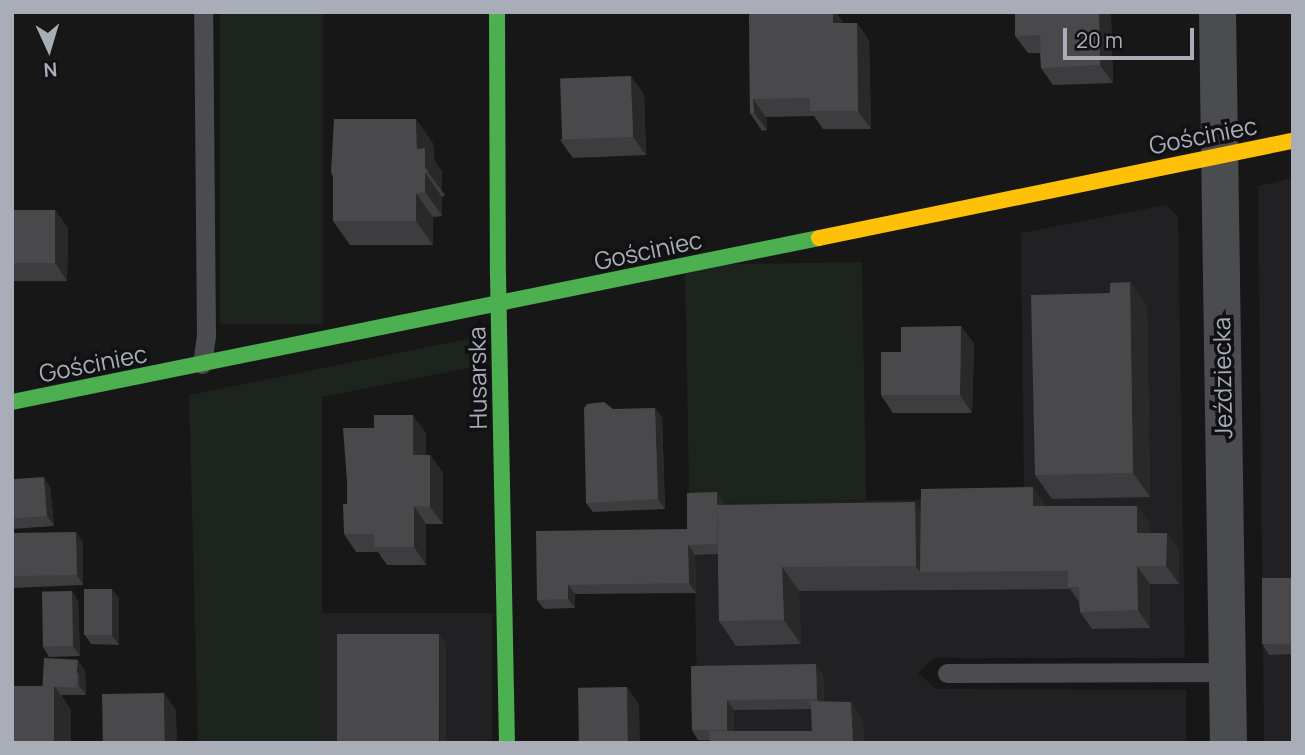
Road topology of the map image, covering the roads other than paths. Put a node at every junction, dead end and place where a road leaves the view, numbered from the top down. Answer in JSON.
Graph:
{"nodes":[{"id":1,"x":203,"y":12,"type":"edge"},
{"id":2,"x":497,"y":12,"type":"edge"},
{"id":3,"x":1217,"y":12,"type":"edge"},
{"id":4,"x":1293,"y":141,"type":"edge"},
{"id":5,"x":1218,"y":155,"type":"junction"},
{"id":6,"x":498,"y":304,"type":"junction"},
{"id":7,"x":202,"y":364,"type":"junction"},
{"id":8,"x":12,"y":402,"type":"edge"},
{"id":9,"x":1227,"y":672,"type":"junction"},
{"id":10,"x":947,"y":673,"type":"dead end"},
{"id":11,"x":508,"y":743,"type":"edge"},
{"id":12,"x":1228,"y":743,"type":"edge"}],
"edges":[{"from":1,"to":7,"type":"lane"},
{"from":2,"to":6,"type":"street","name":"Husarska"},
{"from":3,"to":5,"type":"street","name":"Jeździecka"},
{"from":4,"to":5,"type":"street","name":"Gościniec"},
{"from":5,"to":6,"type":"street","name":"Gościniec"},
{"from":5,"to":9,"type":"street","name":"Jeździecka"},
{"from":6,"to":7,"type":"street","name":"Gościniec"},
{"from":6,"to":11,"type":"street","name":"Husarska"},
{"from":7,"to":8,"type":"street","name":"Gościniec"},
{"from":9,"to":10,"type":"lane"},
{"from":9,"to":12,"type":"street","name":"Jeździecka"}]}
